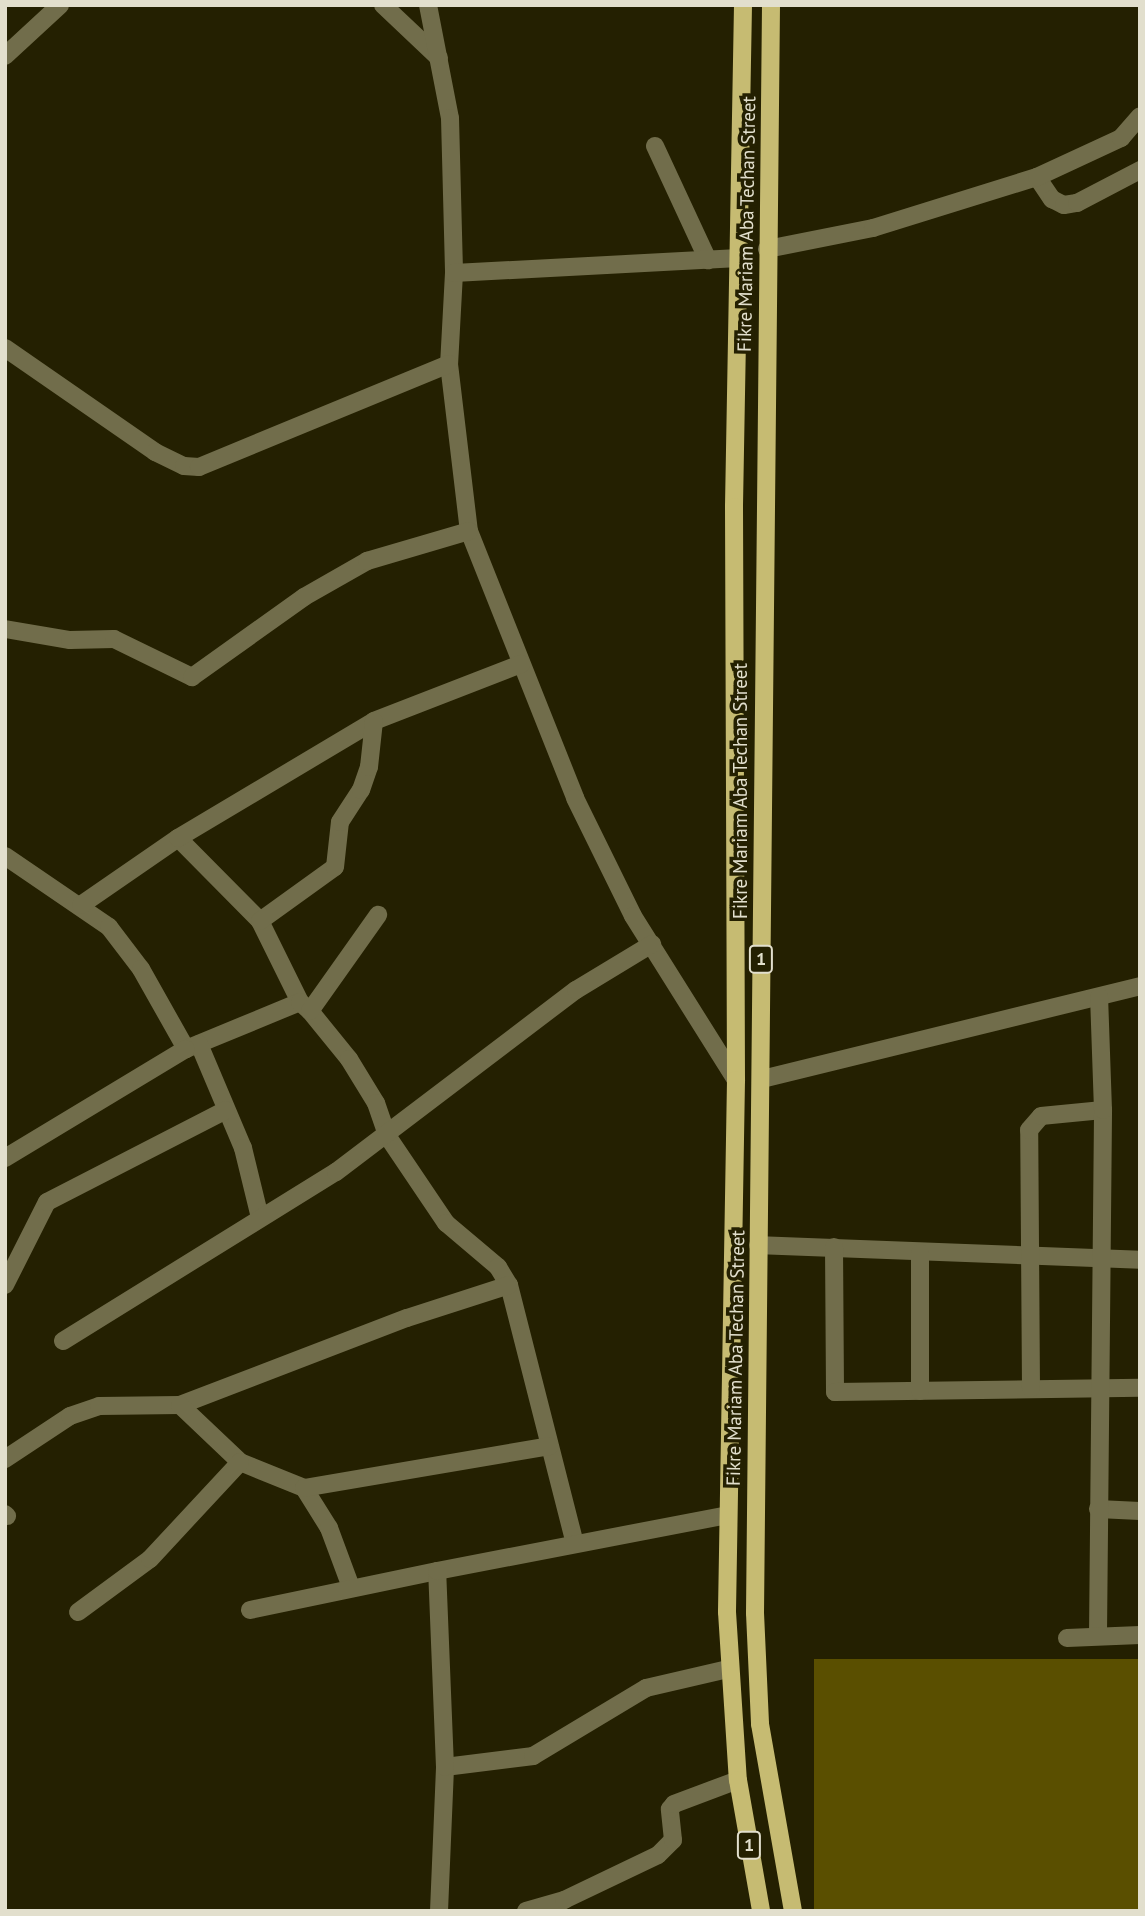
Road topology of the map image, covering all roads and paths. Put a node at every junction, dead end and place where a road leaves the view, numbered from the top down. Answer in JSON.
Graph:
{"nodes":[{"id":1,"x":60,"y":5,"type":"edge"},
{"id":2,"x":383,"y":5,"type":"edge"},
{"id":3,"x":428,"y":5,"type":"edge"},
{"id":4,"x":743,"y":5,"type":"edge"},
{"id":5,"x":771,"y":5,"type":"edge"},
{"id":6,"x":7,"y":54,"type":"edge"},
{"id":7,"x":439,"y":58,"type":"junction"},
{"id":8,"x":1140,"y":116,"type":"edge"},
{"id":9,"x":655,"y":146,"type":"dead end"},
{"id":10,"x":1140,"y":170,"type":"edge"},
{"id":11,"x":1037,"y":177,"type":"junction"},
{"id":12,"x":767,"y":249,"type":"junction"},
{"id":13,"x":739,"y":258,"type":"junction"},
{"id":14,"x":708,"y":260,"type":"junction"},
{"id":15,"x":454,"y":273,"type":"junction"},
{"id":16,"x":5,"y":348,"type":"edge"},
{"id":17,"x":449,"y":364,"type":"junction"},
{"id":18,"x":469,"y":531,"type":"junction"},
{"id":19,"x":5,"y":629,"type":"edge"},
{"id":20,"x":521,"y":664,"type":"junction"},
{"id":21,"x":374,"y":721,"type":"junction"},
{"id":22,"x":178,"y":838,"type":"junction"},
{"id":23,"x":5,"y":856,"type":"edge"},
{"id":24,"x":81,"y":905,"type":"junction"},
{"id":25,"x":378,"y":915,"type":"dead end"},
{"id":26,"x":260,"y":921,"type":"junction"},
{"id":27,"x":652,"y":944,"type":"junction"},
{"id":28,"x":1140,"y":986,"type":"edge"},
{"id":29,"x":1099,"y":997,"type":"junction"},
{"id":30,"x":305,"y":1006,"type":"junction"},
{"id":31,"x":192,"y":1047,"type":"junction"},
{"id":32,"x":762,"y":1079,"type":"junction"},
{"id":33,"x":736,"y":1080,"type":"junction"},
{"id":34,"x":1103,"y":1110,"type":"junction"},
{"id":35,"x":226,"y":1111,"type":"junction"},
{"id":36,"x":388,"y":1136,"type":"junction"},
{"id":37,"x":5,"y":1158,"type":"edge"},
{"id":38,"x":260,"y":1218,"type":"junction"},
{"id":39,"x":758,"y":1245,"type":"junction"},
{"id":40,"x":834,"y":1247,"type":"junction"},
{"id":41,"x":920,"y":1253,"type":"junction"},
{"id":42,"x":1030,"y":1254,"type":"junction"},
{"id":43,"x":1101,"y":1258,"type":"junction"},
{"id":44,"x":1140,"y":1260,"type":"edge"},
{"id":45,"x":7,"y":1280,"type":"edge"},
{"id":46,"x":509,"y":1285,"type":"junction"},
{"id":47,"x":63,"y":1340,"type":"dead end"},
{"id":48,"x":1031,"y":1388,"type":"junction"},
{"id":49,"x":1140,"y":1388,"type":"edge"},
{"id":50,"x":1100,"y":1389,"type":"junction"},
{"id":51,"x":920,"y":1391,"type":"junction"},
{"id":52,"x":180,"y":1405,"type":"junction"},
{"id":53,"x":549,"y":1446,"type":"junction"},
{"id":54,"x":5,"y":1459,"type":"edge"},
{"id":55,"x":240,"y":1462,"type":"junction"},
{"id":56,"x":304,"y":1488,"type":"junction"},
{"id":57,"x":1098,"y":1509,"type":"junction"},
{"id":58,"x":1140,"y":1511,"type":"edge"},
{"id":59,"x":727,"y":1515,"type":"junction"},
{"id":60,"x":575,"y":1543,"type":"junction"},
{"id":61,"x":437,"y":1571,"type":"junction"},
{"id":62,"x":351,"y":1587,"type":"junction"},
{"id":63,"x":250,"y":1610,"type":"dead end"},
{"id":64,"x":78,"y":1612,"type":"dead end"},
{"id":65,"x":1098,"y":1635,"type":"junction"},
{"id":66,"x":1140,"y":1635,"type":"edge"},
{"id":67,"x":1067,"y":1638,"type":"dead end"},
{"id":68,"x":727,"y":1669,"type":"junction"},
{"id":69,"x":445,"y":1767,"type":"junction"},
{"id":70,"x":738,"y":1780,"type":"junction"},
{"id":71,"x":439,"y":1911,"type":"edge"},
{"id":72,"x":527,"y":1911,"type":"edge"},
{"id":73,"x":761,"y":1911,"type":"edge"},
{"id":74,"x":793,"y":1911,"type":"edge"}],
"edges":[{"from":1,"to":6,"type":"street"},
{"from":2,"to":7,"type":"street"},
{"from":3,"to":7,"type":"street"},
{"from":4,"to":13,"type":"main road","name":"Fikre Mariam Aba Techan Street","number":"1"},
{"from":5,"to":12,"type":"main road","name":"Fikre Mariam Aba Techan Street","number":"1"},
{"from":7,"to":15,"type":"street"},
{"from":8,"to":11,"type":"street"},
{"from":9,"to":14,"type":"street"},
{"from":10,"to":11,"type":"street"},
{"from":11,"to":12,"type":"street"},
{"from":12,"to":32,"type":"main road","name":"Fikre Mariam Aba Techan Street","number":"1"},
{"from":13,"to":14,"type":"street"},
{"from":13,"to":33,"type":"main road","name":"Fikre Mariam Aba Techan Street","number":"1"},
{"from":14,"to":15,"type":"street"},
{"from":15,"to":17,"type":"street"},
{"from":16,"to":17,"type":"street"},
{"from":17,"to":18,"type":"street"},
{"from":18,"to":19,"type":"street"},
{"from":18,"to":20,"type":"street"},
{"from":20,"to":21,"type":"street"},
{"from":20,"to":27,"type":"street"},
{"from":21,"to":22,"type":"street"},
{"from":21,"to":26,"type":"street"},
{"from":22,"to":24,"type":"street"},
{"from":22,"to":26,"type":"street"},
{"from":23,"to":24,"type":"street"},
{"from":24,"to":31,"type":"street"},
{"from":25,"to":30,"type":"street"},
{"from":26,"to":30,"type":"street"},
{"from":27,"to":33,"type":"street"},
{"from":27,"to":36,"type":"street"},
{"from":28,"to":29,"type":"street"},
{"from":29,"to":32,"type":"street"},
{"from":29,"to":34,"type":"street"},
{"from":30,"to":31,"type":"street"},
{"from":30,"to":36,"type":"street"},
{"from":31,"to":35,"type":"street"},
{"from":31,"to":37,"type":"street"},
{"from":32,"to":39,"type":"main road","name":"Fikre Mariam Aba Techan Street","number":"1"},
{"from":33,"to":59,"type":"main road","name":"Fikre Mariam Aba Techan Street","number":"1"},
{"from":34,"to":42,"type":"street"},
{"from":34,"to":43,"type":"street"},
{"from":35,"to":38,"type":"street"},
{"from":35,"to":45,"type":"street"},
{"from":36,"to":38,"type":"street"},
{"from":36,"to":46,"type":"street"},
{"from":38,"to":47,"type":"street"},
{"from":39,"to":40,"type":"street"},
{"from":39,"to":74,"type":"main road","name":"Fikre Mariam Aba Techan Street","number":"1"},
{"from":40,"to":41,"type":"street"},
{"from":40,"to":51,"type":"street"},
{"from":41,"to":42,"type":"street"},
{"from":41,"to":51,"type":"street"},
{"from":42,"to":43,"type":"street"},
{"from":42,"to":48,"type":"street"},
{"from":43,"to":44,"type":"street"},
{"from":43,"to":50,"type":"street"},
{"from":46,"to":52,"type":"street"},
{"from":46,"to":53,"type":"street"},
{"from":48,"to":50,"type":"street"},
{"from":48,"to":51,"type":"street"},
{"from":49,"to":50,"type":"street"},
{"from":50,"to":57,"type":"street"},
{"from":52,"to":54,"type":"street"},
{"from":52,"to":55,"type":"street"},
{"from":53,"to":56,"type":"street"},
{"from":53,"to":60,"type":"street"},
{"from":55,"to":56,"type":"street"},
{"from":55,"to":64,"type":"street"},
{"from":56,"to":62,"type":"street"},
{"from":57,"to":58,"type":"street"},
{"from":57,"to":65,"type":"street"},
{"from":59,"to":60,"type":"street"},
{"from":59,"to":68,"type":"main road","name":"Fikre Mariam Aba Techan Street","number":"1"},
{"from":60,"to":61,"type":"street"},
{"from":61,"to":62,"type":"street"},
{"from":61,"to":69,"type":"street"},
{"from":62,"to":63,"type":"street"},
{"from":65,"to":66,"type":"street"},
{"from":65,"to":67,"type":"street"},
{"from":68,"to":69,"type":"street"},
{"from":68,"to":70,"type":"main road","name":"Fikre Mariam Aba Techan Street","number":"1"},
{"from":69,"to":71,"type":"street"},
{"from":70,"to":72,"type":"street"},
{"from":70,"to":73,"type":"main road","name":"Fikre Mariam Aba Techan Street","number":"1"}]}
